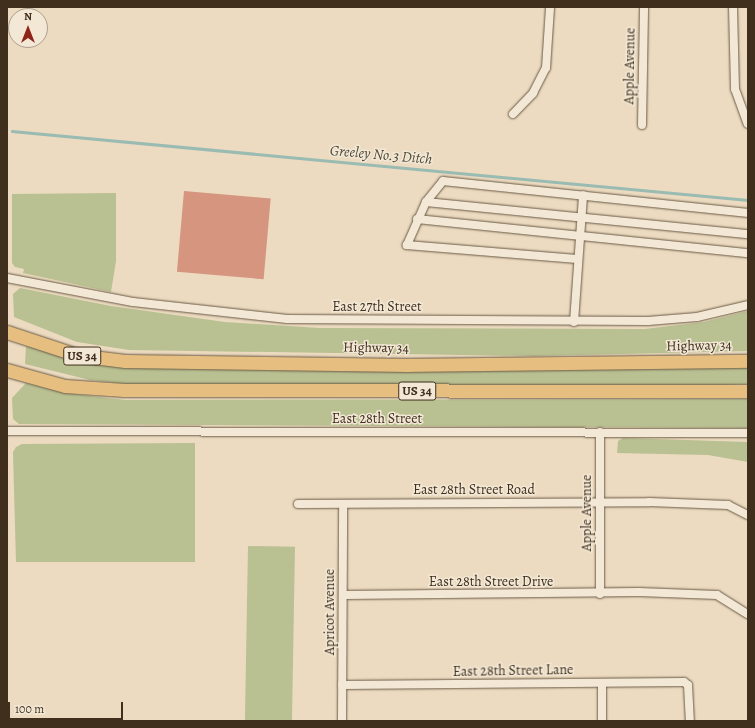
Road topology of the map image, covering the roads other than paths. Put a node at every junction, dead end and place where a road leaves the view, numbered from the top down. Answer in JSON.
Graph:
{"nodes":[{"id":1,"x":550,"y":7,"type":"edge"},
{"id":2,"x":644,"y":7,"type":"edge"},
{"id":3,"x":733,"y":7,"type":"edge"},
{"id":4,"x":513,"y":114,"type":"dead end"},
{"id":5,"x":748,"y":124,"type":"edge"},
{"id":6,"x":642,"y":125,"type":"dead end"},
{"id":7,"x":583,"y":194,"type":"junction"},
{"id":8,"x":426,"y":202,"type":"junction"},
{"id":9,"x":748,"y":212,"type":"edge"},
{"id":10,"x":579,"y":218,"type":"junction"},
{"id":11,"x":417,"y":219,"type":"junction"},
{"id":12,"x":748,"y":234,"type":"edge"},
{"id":13,"x":578,"y":236,"type":"junction"},
{"id":14,"x":748,"y":253,"type":"edge"},
{"id":15,"x":577,"y":259,"type":"junction"},
{"id":16,"x":7,"y":278,"type":"edge"},
{"id":17,"x":748,"y":305,"type":"edge"},
{"id":18,"x":574,"y":322,"type":"junction"},
{"id":19,"x":7,"y":324,"type":"edge"},
{"id":20,"x":7,"y":332,"type":"edge"},
{"id":21,"x":25,"y":335,"type":"junction"},
{"id":22,"x":7,"y":360,"type":"edge"},
{"id":23,"x":748,"y":361,"type":"edge"},
{"id":24,"x":7,"y":370,"type":"edge"},
{"id":25,"x":24,"y":372,"type":"junction"},
{"id":26,"x":748,"y":391,"type":"edge"},
{"id":27,"x":7,"y":431,"type":"edge"},
{"id":28,"x":600,"y":432,"type":"junction"},
{"id":29,"x":748,"y":433,"type":"edge"},
{"id":30,"x":600,"y":503,"type":"junction"},
{"id":31,"x":298,"y":504,"type":"dead end"},
{"id":32,"x":344,"y":504,"type":"junction"},
{"id":33,"x":748,"y":515,"type":"edge"},
{"id":34,"x":600,"y":594,"type":"junction"},
{"id":35,"x":343,"y":595,"type":"junction"},
{"id":36,"x":748,"y":614,"type":"edge"},
{"id":37,"x":602,"y":683,"type":"junction"},
{"id":38,"x":342,"y":685,"type":"junction"},
{"id":39,"x":342,"y":721,"type":"edge"},
{"id":40,"x":602,"y":721,"type":"edge"},
{"id":41,"x":690,"y":721,"type":"edge"}],
"edges":[{"from":1,"to":4,"type":"street"},
{"from":2,"to":6,"type":"street","name":"Apple Avenue"},
{"from":3,"to":5,"type":"street"},
{"from":7,"to":8,"type":"street"},
{"from":7,"to":9,"type":"street"},
{"from":7,"to":10,"type":"street"},
{"from":8,"to":10,"type":"street"},
{"from":8,"to":11,"type":"street"},
{"from":10,"to":12,"type":"street"},
{"from":10,"to":13,"type":"street"},
{"from":11,"to":13,"type":"street"},
{"from":11,"to":15,"type":"street"},
{"from":13,"to":14,"type":"street"},
{"from":13,"to":15,"type":"street"},
{"from":15,"to":18,"type":"street"},
{"from":16,"to":18,"type":"street","name":"East 27th Street"},
{"from":17,"to":18,"type":"street","name":"East 27th Street"},
{"from":19,"to":21,"type":"highway"},
{"from":20,"to":21,"type":"highway"},
{"from":21,"to":23,"type":"highway","name":"Highway 34","number":"US 34"},
{"from":22,"to":25,"type":"highway"},
{"from":24,"to":25,"type":"highway"},
{"from":25,"to":26,"type":"highway","number":"US 34"},
{"from":27,"to":28,"type":"street","name":"East 28th Street"},
{"from":28,"to":29,"type":"street","name":"East 28th Street"},
{"from":28,"to":30,"type":"street","name":"Apple Avenue"},
{"from":30,"to":32,"type":"street","name":"East 28th Street Road"},
{"from":30,"to":33,"type":"street","name":"East 28th Street Road"},
{"from":30,"to":34,"type":"street","name":"Apple Avenue"},
{"from":31,"to":32,"type":"street","name":"East 28th Street Road"},
{"from":32,"to":35,"type":"street","name":"Apricot Avenue"},
{"from":34,"to":35,"type":"street","name":"East 28th Street Drive"},
{"from":34,"to":36,"type":"street","name":"East 28th Street Drive"},
{"from":35,"to":38,"type":"street","name":"Apricot Avenue"},
{"from":37,"to":38,"type":"street","name":"East 28th Street Lane"},
{"from":37,"to":40,"type":"street"},
{"from":37,"to":41,"type":"street","name":"East 28th Street Lane"},
{"from":38,"to":39,"type":"street","name":"Apricot Avenue"}]}
